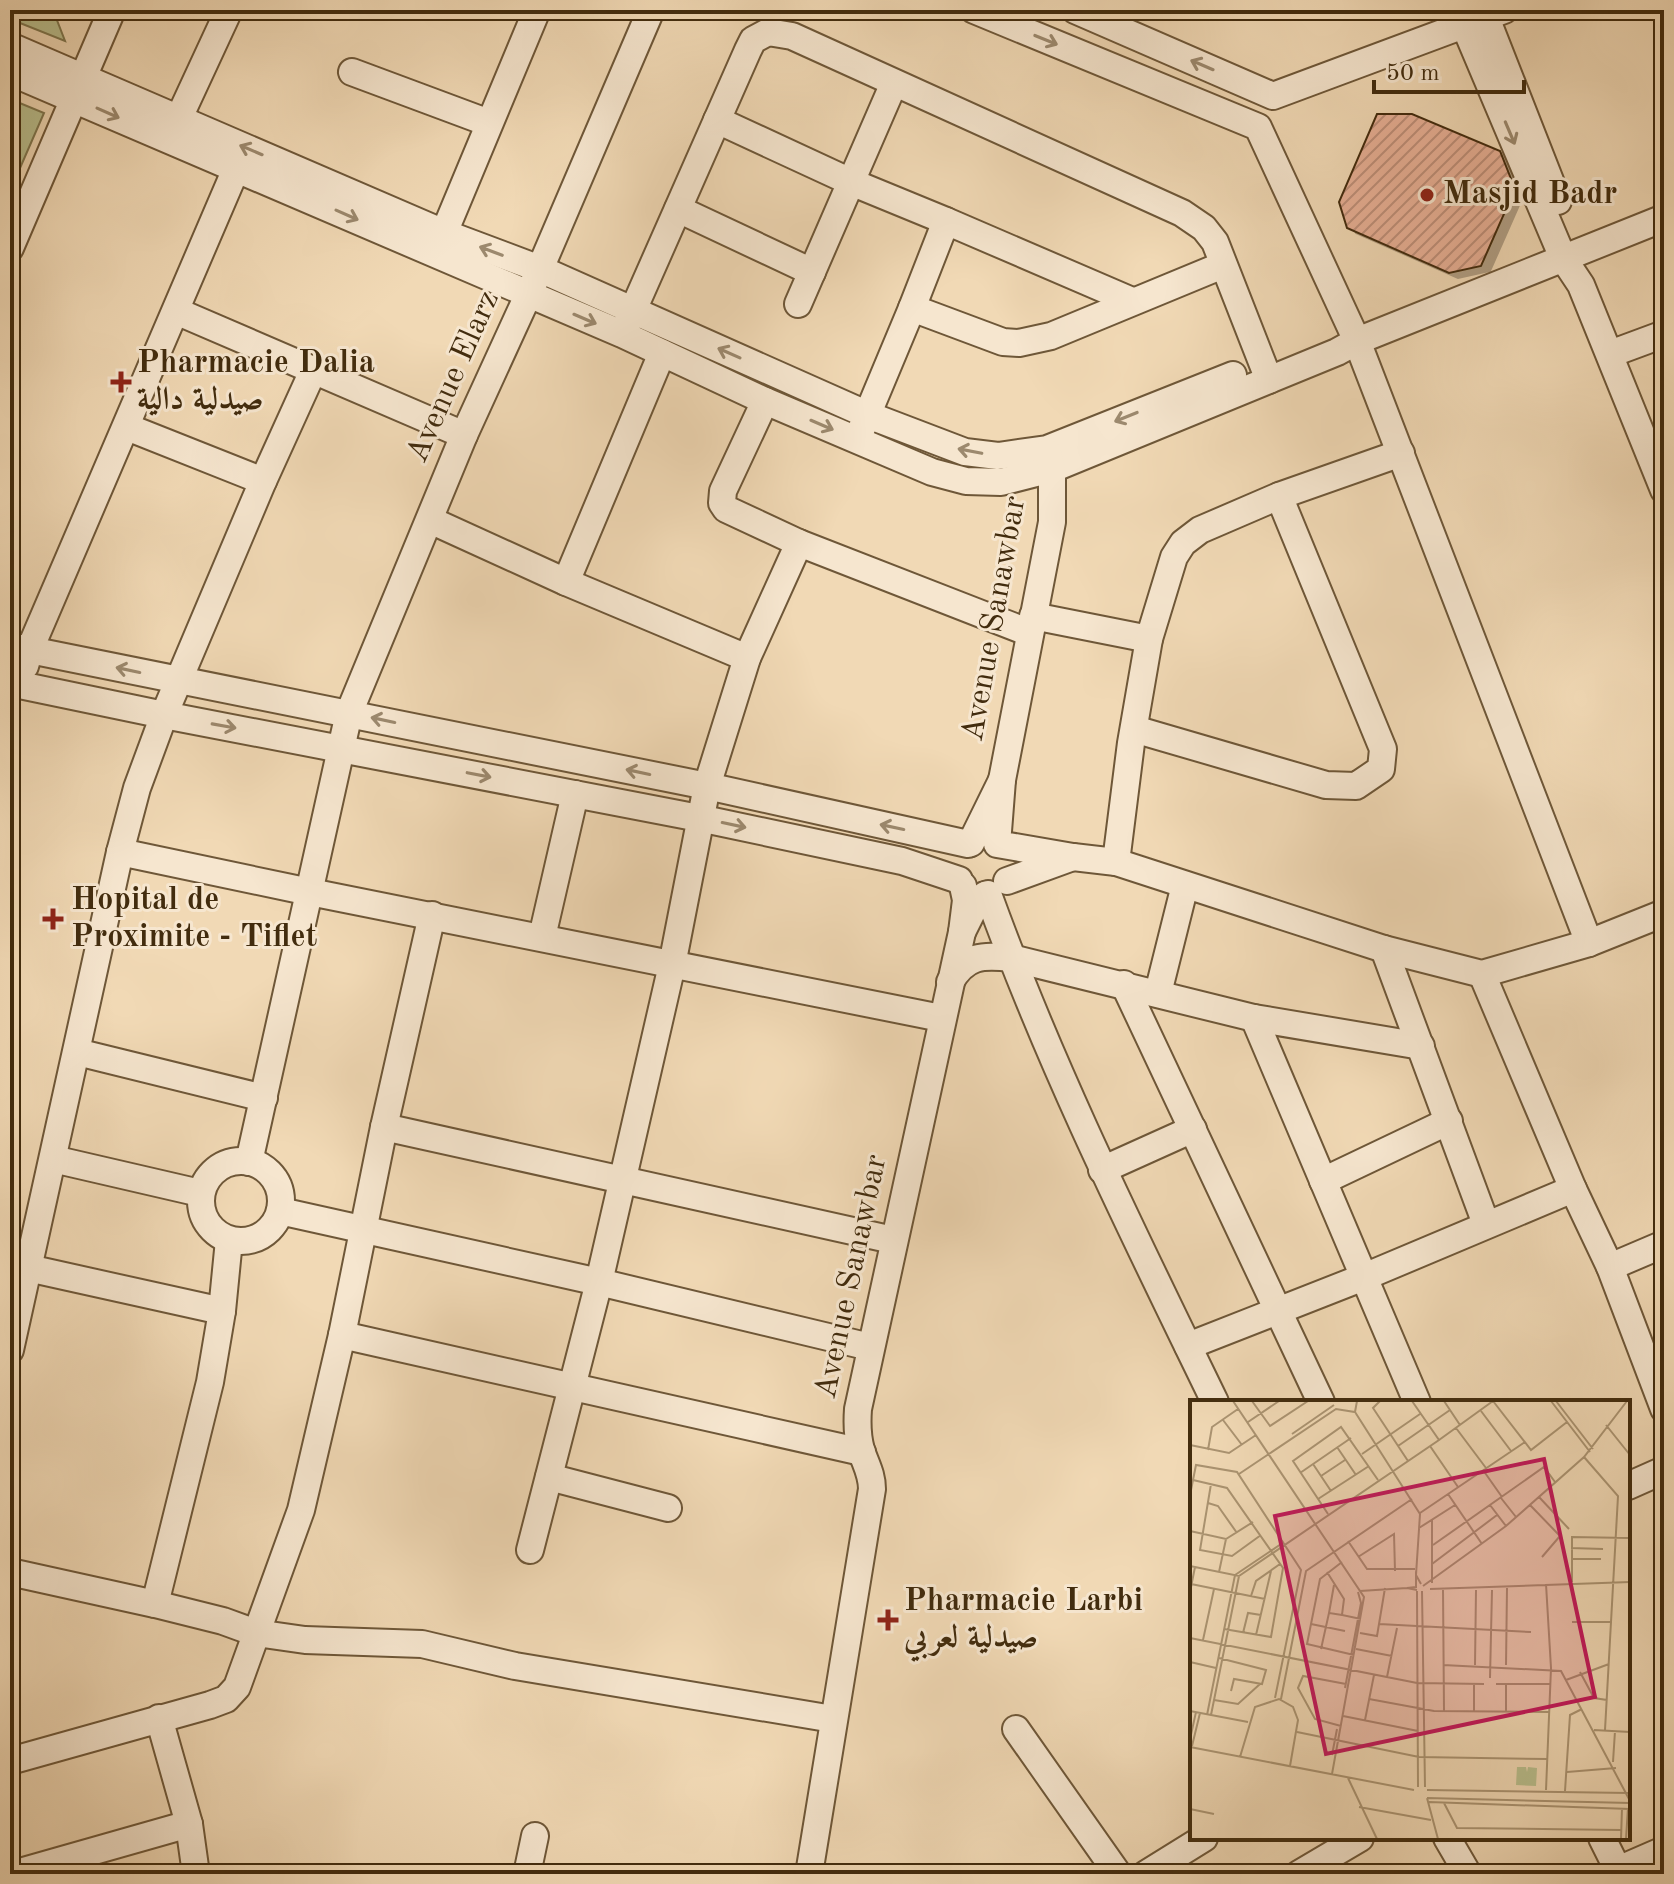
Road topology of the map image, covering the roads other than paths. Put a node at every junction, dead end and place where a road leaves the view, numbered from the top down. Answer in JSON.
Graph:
{"nodes":[{"id":1,"x":112,"y":10,"type":"edge"},
{"id":2,"x":229,"y":10,"type":"edge"},
{"id":3,"x":537,"y":10,"type":"edge"},
{"id":4,"x":651,"y":10,"type":"edge"},
{"id":5,"x":974,"y":10,"type":"edge"},
{"id":6,"x":1075,"y":10,"type":"edge"},
{"id":7,"x":1479,"y":15,"type":"edge"},
{"id":8,"x":10,"y":46,"type":"edge"},
{"id":9,"x":10,"y":72,"type":"edge"},
{"id":10,"x":352,"y":72,"type":"dead end"},
{"id":11,"x":894,"y":83,"type":"junction"},
{"id":12,"x":79,"y":87,"type":"junction"},
{"id":13,"x":1273,"y":96,"type":"junction"},
{"id":14,"x":717,"y":120,"type":"junction"},
{"id":15,"x":489,"y":123,"type":"junction"},
{"id":16,"x":1258,"y":127,"type":"junction"},
{"id":17,"x":173,"y":129,"type":"junction"},
{"id":18,"x":236,"y":169,"type":"junction"},
{"id":19,"x":851,"y":182,"type":"junction"},
{"id":20,"x":320,"y":192,"type":"junction"},
{"id":21,"x":678,"y":209,"type":"junction"},
{"id":22,"x":1664,"y":218,"type":"edge"},
{"id":23,"x":946,"y":221,"type":"junction"},
{"id":24,"x":444,"y":233,"type":"junction"},
{"id":25,"x":10,"y":248,"type":"edge"},
{"id":26,"x":1570,"y":255,"type":"junction"},
{"id":27,"x":1223,"y":265,"type":"junction"},
{"id":28,"x":540,"y":269,"type":"junction"},
{"id":29,"x":812,"y":272,"type":"junction"},
{"id":30,"x":527,"y":295,"type":"junction"},
{"id":31,"x":1132,"y":301,"type":"junction"},
{"id":32,"x":798,"y":304,"type":"dead end"},
{"id":33,"x":912,"y":308,"type":"junction"},
{"id":34,"x":176,"y":311,"type":"junction"},
{"id":35,"x":628,"y":322,"type":"junction"},
{"id":36,"x":1664,"y":334,"type":"edge"},
{"id":37,"x":1357,"y":341,"type":"junction"},
{"id":38,"x":662,"y":353,"type":"junction"},
{"id":39,"x":1610,"y":354,"type":"junction"},
{"id":40,"x":313,"y":371,"type":"junction"},
{"id":41,"x":1265,"y":372,"type":"junction"},
{"id":42,"x":765,"y":401,"type":"junction"},
{"id":43,"x":868,"y":415,"type":"junction"},
{"id":44,"x":127,"y":427,"type":"junction"},
{"id":45,"x":464,"y":435,"type":"junction"},
{"id":46,"x":857,"y":439,"type":"junction"},
{"id":47,"x":1401,"y":453,"type":"junction"},
{"id":48,"x":1050,"y":459,"type":"junction"},
{"id":49,"x":263,"y":481,"type":"junction"},
{"id":50,"x":1664,"y":490,"type":"edge"},
{"id":51,"x":1279,"y":496,"type":"junction"},
{"id":52,"x":430,"y":520,"type":"junction"},
{"id":53,"x":799,"y":543,"type":"junction"},
{"id":54,"x":566,"y":582,"type":"junction"},
{"id":55,"x":1031,"y":625,"type":"junction"},
{"id":56,"x":1149,"y":639,"type":"junction"},
{"id":57,"x":20,"y":648,"type":"edge"},
{"id":58,"x":747,"y":658,"type":"junction"},
{"id":59,"x":179,"y":681,"type":"junction"},
{"id":60,"x":15,"y":684,"type":"edge"},
{"id":61,"x":349,"y":713,"type":"junction"},
{"id":62,"x":164,"y":715,"type":"junction"},
{"id":63,"x":1134,"y":729,"type":"junction"},
{"id":64,"x":341,"y":747,"type":"junction"},
{"id":65,"x":707,"y":786,"type":"junction"},
{"id":66,"x":575,"y":794,"type":"junction"},
{"id":67,"x":699,"y":818,"type":"junction"},
{"id":68,"x":979,"y":843,"type":"junction"},
{"id":69,"x":120,"y":852,"type":"junction"},
{"id":70,"x":1073,"y":857,"type":"junction"},
{"id":71,"x":1116,"y":862,"type":"junction"},
{"id":72,"x":1185,"y":885,"type":"junction"},
{"id":73,"x":980,"y":887,"type":"junction"},
{"id":74,"x":310,"y":892,"type":"junction"},
{"id":75,"x":1664,"y":913,"type":"edge"},
{"id":76,"x":432,"y":915,"type":"junction"},
{"id":77,"x":542,"y":937,"type":"junction"},
{"id":78,"x":1589,"y":943,"type":"junction"},
{"id":79,"x":1384,"y":949,"type":"junction"},
{"id":80,"x":1011,"y":958,"type":"junction"},
{"id":81,"x":672,"y":965,"type":"junction"},
{"id":82,"x":1482,"y":974,"type":"junction"},
{"id":83,"x":950,"y":982,"type":"junction"},
{"id":84,"x":1124,"y":984,"type":"junction"},
{"id":85,"x":1158,"y":993,"type":"junction"},
{"id":86,"x":941,"y":1018,"type":"junction"},
{"id":87,"x":1254,"y":1018,"type":"junction"},
{"id":88,"x":1421,"y":1046,"type":"junction"},
{"id":89,"x":77,"y":1052,"type":"junction"},
{"id":90,"x":264,"y":1098,"type":"junction"},
{"id":91,"x":1449,"y":1121,"type":"junction"},
{"id":92,"x":384,"y":1127,"type":"junction"},
{"id":93,"x":1193,"y":1129,"type":"junction"},
{"id":94,"x":53,"y":1159,"type":"junction"},
{"id":95,"x":249,"y":1162,"type":"junction"},
{"id":96,"x":1102,"y":1170,"type":"junction"},
{"id":97,"x":622,"y":1179,"type":"junction"},
{"id":98,"x":1323,"y":1181,"type":"junction"},
{"id":99,"x":1573,"y":1189,"type":"junction"},
{"id":100,"x":200,"y":1193,"type":"junction"},
{"id":101,"x":280,"y":1211,"type":"junction"},
{"id":102,"x":1486,"y":1224,"type":"junction"},
{"id":103,"x":364,"y":1229,"type":"junction"},
{"id":104,"x":229,"y":1240,"type":"junction"},
{"id":105,"x":893,"y":1240,"type":"junction"},
{"id":106,"x":1664,"y":1244,"type":"edge"},
{"id":107,"x":1610,"y":1267,"type":"junction"},
{"id":108,"x":28,"y":1268,"type":"junction"},
{"id":109,"x":1364,"y":1277,"type":"junction"},
{"id":110,"x":599,"y":1282,"type":"junction"},
{"id":111,"x":1277,"y":1309,"type":"junction"},
{"id":112,"x":222,"y":1311,"type":"junction"},
{"id":113,"x":342,"y":1335,"type":"junction"},
{"id":114,"x":1188,"y":1346,"type":"junction"},
{"id":115,"x":870,"y":1347,"type":"junction"},
{"id":116,"x":10,"y":1350,"type":"edge"},
{"id":117,"x":572,"y":1387,"type":"junction"},
{"id":118,"x":1214,"y":1400,"type":"edge"},
{"id":119,"x":1320,"y":1400,"type":"edge"},
{"id":120,"x":1416,"y":1400,"type":"edge"},
{"id":121,"x":1664,"y":1409,"type":"edge"},
{"id":122,"x":862,"y":1452,"type":"junction"},
{"id":123,"x":1664,"y":1470,"type":"edge"},
{"id":124,"x":549,"y":1477,"type":"junction"},
{"id":125,"x":1630,"y":1485,"type":"edge"},
{"id":126,"x":668,"y":1508,"type":"dead end"},
{"id":127,"x":530,"y":1550,"type":"dead end"},
{"id":128,"x":10,"y":1572,"type":"edge"},
{"id":129,"x":155,"y":1604,"type":"junction"},
{"id":130,"x":256,"y":1633,"type":"junction"},
{"id":131,"x":159,"y":1718,"type":"junction"},
{"id":132,"x":833,"y":1719,"type":"junction"},
{"id":133,"x":1016,"y":1729,"type":"dead end"},
{"id":134,"x":10,"y":1761,"type":"edge"},
{"id":135,"x":189,"y":1824,"type":"junction"},
{"id":136,"x":535,"y":1836,"type":"dead end"},
{"id":137,"x":1201,"y":1840,"type":"edge"},
{"id":138,"x":1357,"y":1840,"type":"edge"},
{"id":139,"x":1454,"y":1840,"type":"edge"},
{"id":140,"x":1603,"y":1840,"type":"edge"},
{"id":141,"x":1664,"y":1850,"type":"edge"},
{"id":142,"x":1615,"y":1872,"type":"edge"},
{"id":143,"x":13,"y":1874,"type":"edge"},
{"id":144,"x":196,"y":1874,"type":"edge"},
{"id":145,"x":527,"y":1874,"type":"edge"},
{"id":146,"x":809,"y":1874,"type":"edge"},
{"id":147,"x":1118,"y":1874,"type":"edge"},
{"id":148,"x":1146,"y":1874,"type":"edge"},
{"id":149,"x":1299,"y":1874,"type":"edge"},
{"id":150,"x":1468,"y":1874,"type":"edge"}],
"edges":[{"from":1,"to":12,"type":"street"},
{"from":2,"to":17,"type":"street"},
{"from":3,"to":15,"type":"street"},
{"from":4,"to":28,"type":"street","name":"Avenue Elarz"},
{"from":5,"to":16,"type":"street","one_way":true},
{"from":13,"to":6,"type":"street","one_way":true},
{"from":7,"to":13,"type":"street"},
{"from":7,"to":26,"type":"street"},
{"from":8,"to":12,"type":"street"},
{"from":9,"to":12,"type":"street"},
{"from":10,"to":15,"type":"street"},
{"from":11,"to":14,"type":"street"},
{"from":11,"to":19,"type":"street"},
{"from":11,"to":27,"type":"street"},
{"from":12,"to":17,"type":"street"},
{"from":12,"to":25,"type":"street"},
{"from":13,"to":16,"type":"street"},
{"from":14,"to":19,"type":"street"},
{"from":14,"to":21,"type":"street"},
{"from":15,"to":24,"type":"street"},
{"from":16,"to":37,"type":"street"},
{"from":17,"to":18,"type":"street"},
{"from":20,"to":17,"type":"street","one_way":true},
{"from":18,"to":20,"type":"street"},
{"from":18,"to":34,"type":"street"},
{"from":19,"to":23,"type":"street"},
{"from":19,"to":29,"type":"street"},
{"from":20,"to":24,"type":"street"},
{"from":20,"to":30,"type":"street","one_way":true},
{"from":21,"to":29,"type":"street"},
{"from":21,"to":35,"type":"street"},
{"from":22,"to":26,"type":"street"},
{"from":23,"to":31,"type":"street"},
{"from":23,"to":33,"type":"street"},
{"from":28,"to":24,"type":"street","one_way":true},
{"from":26,"to":37,"type":"street"},
{"from":26,"to":39,"type":"street"},
{"from":27,"to":31,"type":"street"},
{"from":27,"to":41,"type":"street"},
{"from":28,"to":30,"type":"street","name":"Avenue Elarz"},
{"from":28,"to":35,"type":"street"},
{"from":29,"to":32,"type":"street"},
{"from":30,"to":35,"type":"street","one_way":true},
{"from":30,"to":45,"type":"street","name":"Avenue Elarz"},
{"from":31,"to":33,"type":"street"},
{"from":33,"to":43,"type":"street"},
{"from":34,"to":40,"type":"street"},
{"from":34,"to":44,"type":"street"},
{"from":35,"to":38,"type":"street"},
{"from":43,"to":35,"type":"street","one_way":true},
{"from":36,"to":39,"type":"street"},
{"from":37,"to":41,"type":"street"},
{"from":37,"to":47,"type":"street"},
{"from":38,"to":42,"type":"street"},
{"from":38,"to":54,"type":"street"},
{"from":39,"to":50,"type":"street"},
{"from":40,"to":45,"type":"street"},
{"from":40,"to":49,"type":"street"},
{"from":41,"to":48,"type":"street"},
{"from":42,"to":46,"type":"street","one_way":true},
{"from":42,"to":53,"type":"street"},
{"from":43,"to":46,"type":"street"},
{"from":48,"to":43,"type":"street","one_way":true},
{"from":44,"to":49,"type":"street"},
{"from":44,"to":57,"type":"street"},
{"from":45,"to":52,"type":"street","name":"Avenue Elarz"},
{"from":46,"to":48,"type":"street"},
{"from":47,"to":51,"type":"street"},
{"from":47,"to":78,"type":"street"},
{"from":48,"to":55,"type":"street","name":"Avenue Sanawbar"},
{"from":49,"to":59,"type":"street"},
{"from":51,"to":56,"type":"street"},
{"from":51,"to":63,"type":"street"},
{"from":52,"to":54,"type":"street"},
{"from":52,"to":61,"type":"street","name":"Avenue Elarz"},
{"from":53,"to":55,"type":"street"},
{"from":53,"to":58,"type":"street"},
{"from":54,"to":58,"type":"street"},
{"from":55,"to":56,"type":"street"},
{"from":55,"to":68,"type":"street","name":"Avenue Sanawbar"},
{"from":56,"to":63,"type":"street"},
{"from":59,"to":57,"type":"street","one_way":true},
{"from":57,"to":60,"type":"street"},
{"from":58,"to":65,"type":"street"},
{"from":59,"to":61,"type":"street"},
{"from":59,"to":62,"type":"street"},
{"from":60,"to":62,"type":"street"},
{"from":61,"to":64,"type":"street","name":"Avenue Elarz"},
{"from":65,"to":61,"type":"street","one_way":true},
{"from":62,"to":64,"type":"street","one_way":true},
{"from":62,"to":69,"type":"street"},
{"from":63,"to":71,"type":"street"},
{"from":64,"to":66,"type":"street","one_way":true},
{"from":64,"to":74,"type":"street","name":"Avenue Elarz"},
{"from":65,"to":67,"type":"street"},
{"from":68,"to":65,"type":"street","one_way":true},
{"from":66,"to":67,"type":"street"},
{"from":66,"to":77,"type":"street"},
{"from":67,"to":73,"type":"street","one_way":true},
{"from":67,"to":81,"type":"street"},
{"from":68,"to":70,"type":"street"},
{"from":68,"to":73,"type":"street"},
{"from":68,"to":73,"type":"street"},
{"from":69,"to":74,"type":"street"},
{"from":69,"to":89,"type":"street"},
{"from":70,"to":71,"type":"street"},
{"from":70,"to":73,"type":"street"},
{"from":71,"to":72,"type":"street"},
{"from":72,"to":79,"type":"street"},
{"from":72,"to":85,"type":"street"},
{"from":73,"to":80,"type":"street"},
{"from":73,"to":83,"type":"street","name":"Avenue Sanawbar"},
{"from":74,"to":76,"type":"street"},
{"from":74,"to":90,"type":"street","name":"Avenue Elarz"},
{"from":75,"to":78,"type":"street"},
{"from":76,"to":77,"type":"street"},
{"from":76,"to":92,"type":"street"},
{"from":77,"to":81,"type":"street"},
{"from":78,"to":82,"type":"street"},
{"from":79,"to":82,"type":"street"},
{"from":79,"to":88,"type":"street"},
{"from":80,"to":83,"type":"street"},
{"from":80,"to":84,"type":"street"},
{"from":80,"to":96,"type":"street"},
{"from":81,"to":86,"type":"street"},
{"from":81,"to":97,"type":"street"},
{"from":82,"to":99,"type":"street"},
{"from":83,"to":86,"type":"street","name":"Avenue Sanawbar"},
{"from":84,"to":85,"type":"street"},
{"from":84,"to":93,"type":"street"},
{"from":85,"to":87,"type":"street"},
{"from":86,"to":105,"type":"street","name":"Avenue Sanawbar"},
{"from":87,"to":88,"type":"street"},
{"from":87,"to":98,"type":"street"},
{"from":88,"to":91,"type":"street"},
{"from":89,"to":90,"type":"street"},
{"from":89,"to":94,"type":"street"},
{"from":90,"to":95,"type":"street","name":"Avenue Elarz"},
{"from":91,"to":98,"type":"street"},
{"from":91,"to":102,"type":"street"},
{"from":92,"to":97,"type":"street"},
{"from":92,"to":103,"type":"street"},
{"from":93,"to":96,"type":"street"},
{"from":93,"to":111,"type":"street"},
{"from":94,"to":100,"type":"street"},
{"from":94,"to":108,"type":"street"},
{"from":95,"to":100,"type":"street"},
{"from":95,"to":101,"type":"street"},
{"from":96,"to":114,"type":"street"},
{"from":97,"to":105,"type":"street"},
{"from":97,"to":110,"type":"street"},
{"from":98,"to":109,"type":"street"},
{"from":99,"to":102,"type":"street"},
{"from":99,"to":107,"type":"street"},
{"from":100,"to":104,"type":"street"},
{"from":101,"to":103,"type":"street"},
{"from":101,"to":104,"type":"street"},
{"from":102,"to":109,"type":"street"},
{"from":103,"to":110,"type":"street"},
{"from":103,"to":113,"type":"street"},
{"from":104,"to":112,"type":"street"},
{"from":105,"to":115,"type":"street","name":"Avenue Sanawbar"},
{"from":106,"to":107,"type":"street"},
{"from":107,"to":121,"type":"street"},
{"from":108,"to":112,"type":"street"},
{"from":108,"to":116,"type":"street"},
{"from":109,"to":111,"type":"street"},
{"from":109,"to":120,"type":"street"},
{"from":110,"to":115,"type":"street"},
{"from":110,"to":117,"type":"street"},
{"from":111,"to":114,"type":"street"},
{"from":111,"to":119,"type":"street"},
{"from":112,"to":129,"type":"street"},
{"from":113,"to":117,"type":"street"},
{"from":113,"to":130,"type":"street"},
{"from":114,"to":118,"type":"street"},
{"from":115,"to":122,"type":"street","name":"Avenue Sanawbar"},
{"from":117,"to":122,"type":"street"},
{"from":117,"to":124,"type":"street"},
{"from":122,"to":132,"type":"street","name":"Avenue Sanawbar"},
{"from":123,"to":125,"type":"street"},
{"from":124,"to":126,"type":"street"},
{"from":124,"to":127,"type":"street"},
{"from":128,"to":129,"type":"street"},
{"from":129,"to":130,"type":"street"},
{"from":130,"to":131,"type":"street"},
{"from":130,"to":132,"type":"street"},
{"from":131,"to":134,"type":"street"},
{"from":131,"to":135,"type":"street"},
{"from":132,"to":146,"type":"street","name":"Avenue Sanawbar"},
{"from":133,"to":147,"type":"street"},
{"from":135,"to":143,"type":"street"},
{"from":135,"to":144,"type":"street"},
{"from":136,"to":145,"type":"street"},
{"from":137,"to":148,"type":"street"},
{"from":138,"to":149,"type":"street"},
{"from":139,"to":150,"type":"street"},
{"from":140,"to":142,"type":"street"},
{"from":141,"to":142,"type":"street"}]}
